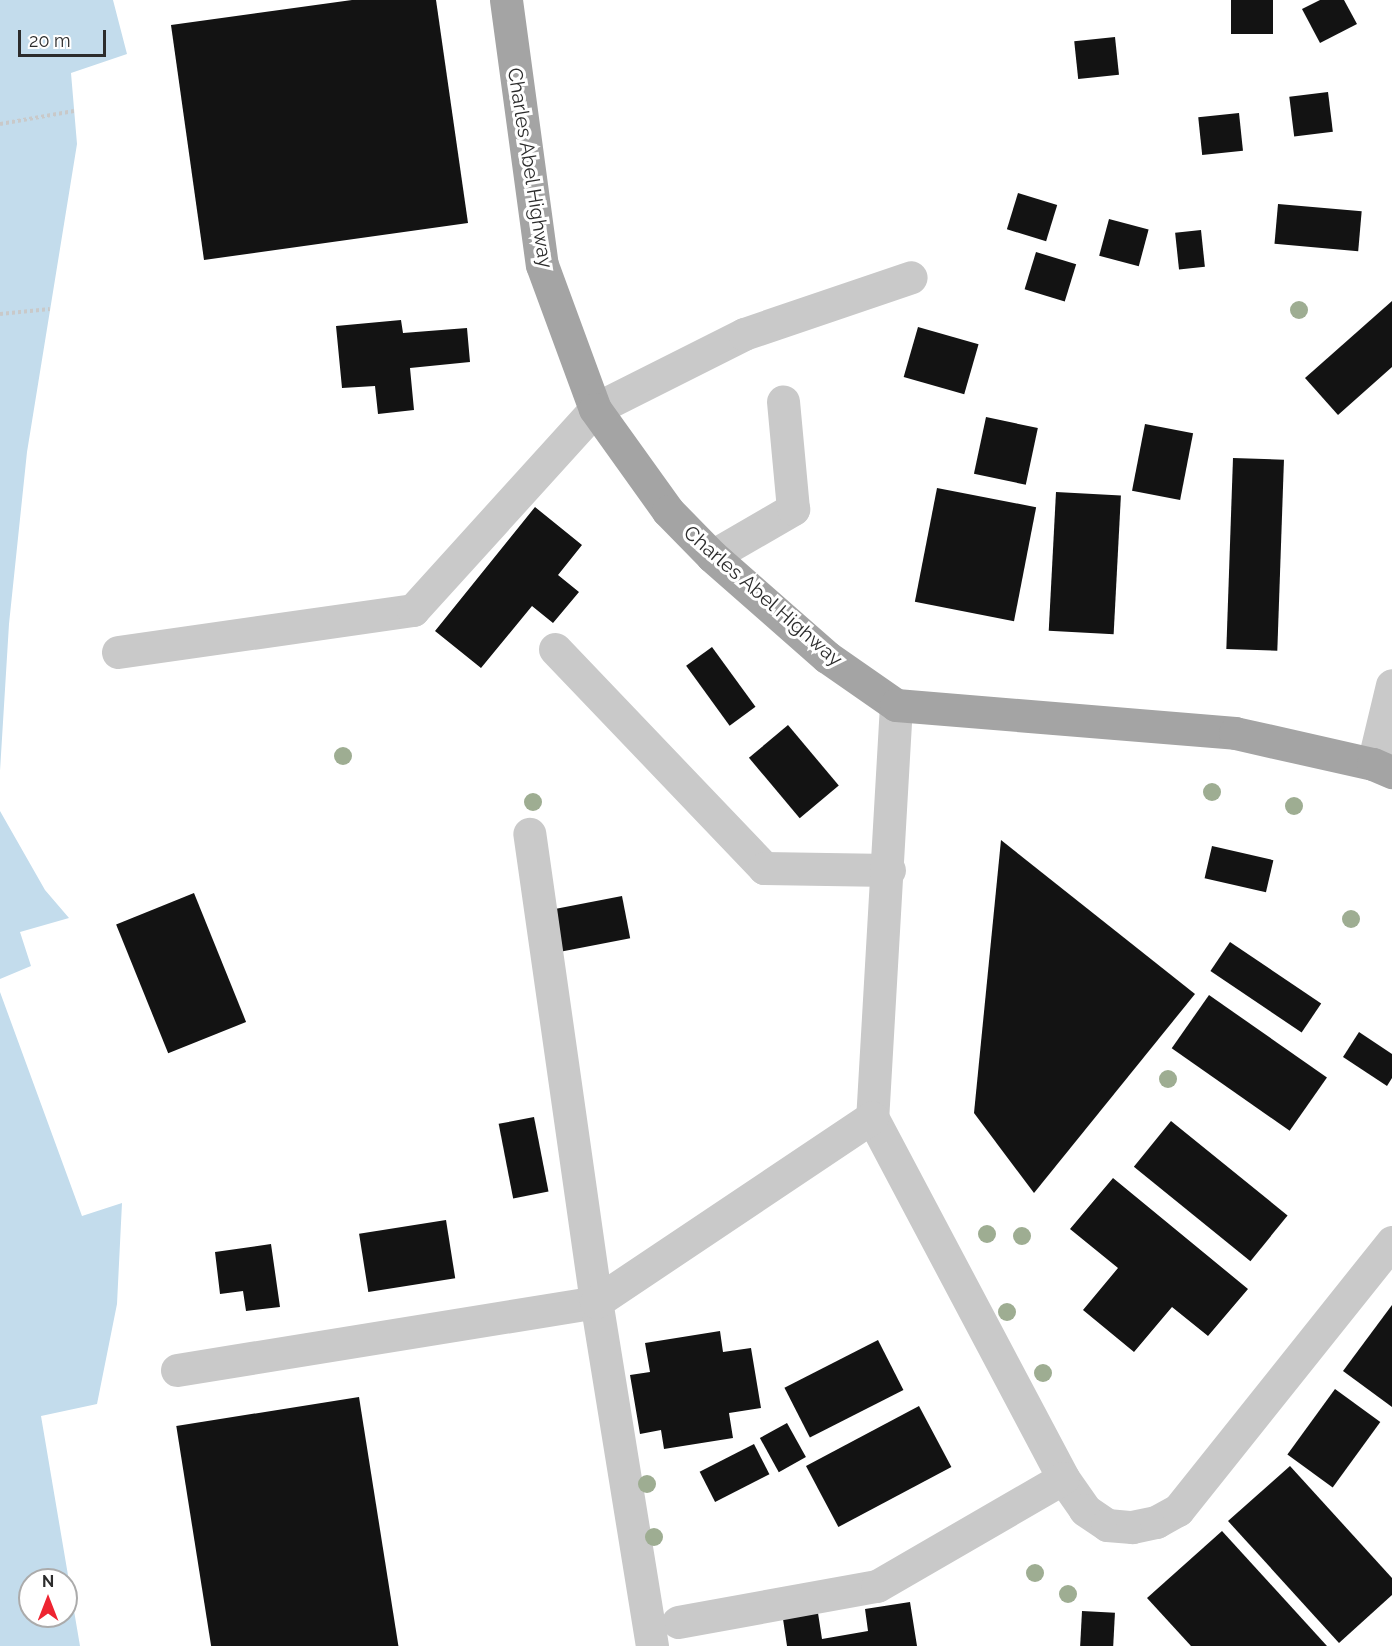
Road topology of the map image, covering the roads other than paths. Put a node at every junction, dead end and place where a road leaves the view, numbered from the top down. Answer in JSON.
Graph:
{"nodes":[{"id":1,"x":506,"y":0,"type":"edge"},
{"id":2,"x":911,"y":278,"type":"dead end"},
{"id":3,"x":783,"y":401,"type":"dead end"},
{"id":4,"x":595,"y":409,"type":"junction"},
{"id":5,"x":712,"y":556,"type":"junction"},
{"id":6,"x":555,"y":649,"type":"dead end"},
{"id":7,"x":118,"y":652,"type":"dead end"},
{"id":8,"x":1392,"y":685,"type":"edge"},
{"id":9,"x":896,"y":705,"type":"junction"},
{"id":10,"x":1382,"y":768,"type":"edge"},
{"id":11,"x":529,"y":834,"type":"dead end"},
{"id":12,"x":889,"y":870,"type":"junction"},
{"id":13,"x":872,"y":1117,"type":"junction"},
{"id":14,"x":1392,"y":1242,"type":"edge"},
{"id":15,"x":596,"y":1302,"type":"junction"},
{"id":16,"x":177,"y":1370,"type":"dead end"},
{"id":17,"x":1063,"y":1478,"type":"junction"},
{"id":18,"x":678,"y":1622,"type":"dead end"},
{"id":19,"x":652,"y":1646,"type":"edge"}],
"edges":[{"from":1,"to":4,"type":"main road","name":"Charles Abel Highway"},
{"from":2,"to":4,"type":"street"},
{"from":3,"to":5,"type":"street"},
{"from":4,"to":5,"type":"main road","name":"Charles Abel Highway"},
{"from":4,"to":7,"type":"street"},
{"from":5,"to":9,"type":"main road","name":"Charles Abel Highway"},
{"from":6,"to":12,"type":"street"},
{"from":8,"to":10,"type":"street"},
{"from":9,"to":10,"type":"main road","name":"Charles Abel Highway"},
{"from":9,"to":12,"type":"street"},
{"from":11,"to":15,"type":"street"},
{"from":12,"to":13,"type":"street"},
{"from":13,"to":15,"type":"street"},
{"from":13,"to":17,"type":"street"},
{"from":14,"to":17,"type":"street"},
{"from":15,"to":16,"type":"street"},
{"from":15,"to":19,"type":"street"},
{"from":17,"to":18,"type":"street"}]}
